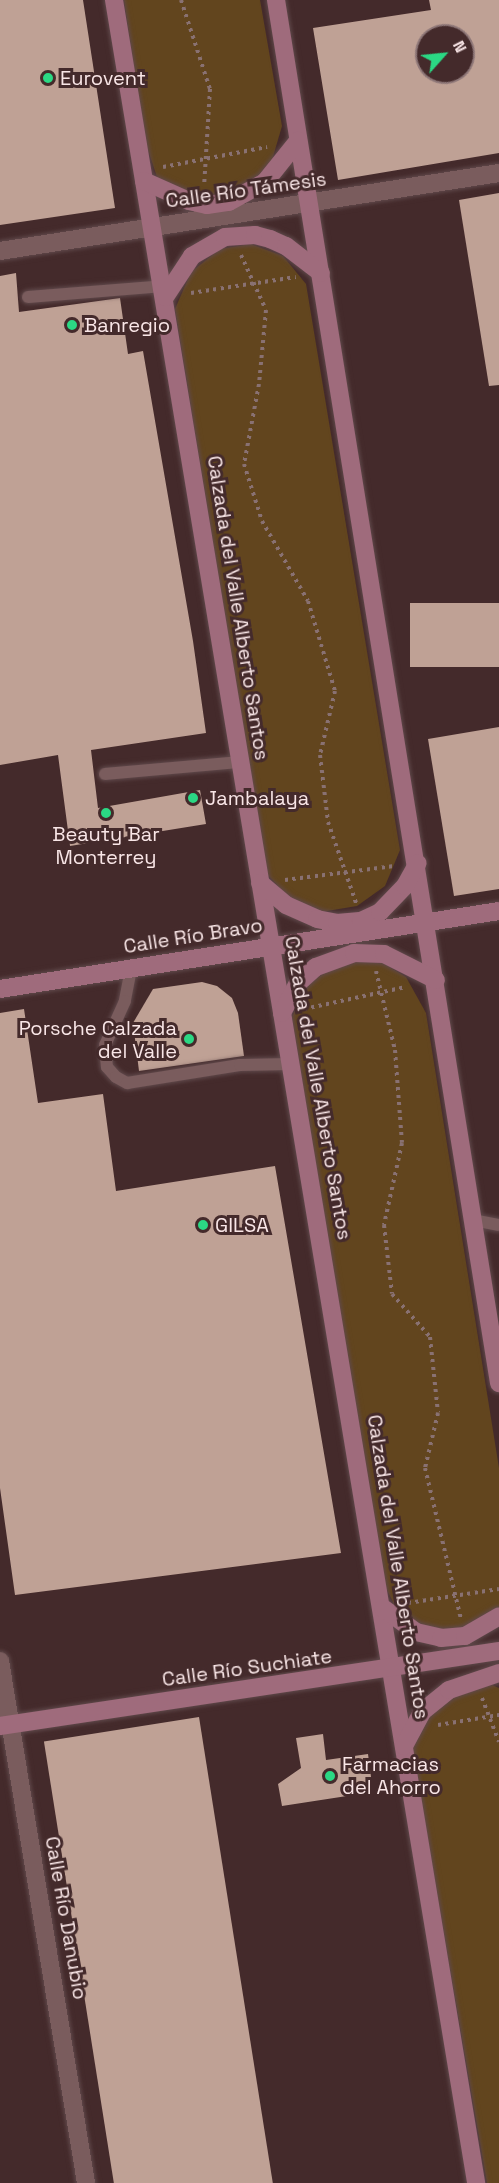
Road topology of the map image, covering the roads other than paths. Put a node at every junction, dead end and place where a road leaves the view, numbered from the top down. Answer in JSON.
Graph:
{"nodes":[{"id":1,"x":114,"y":0,"type":"edge"},
{"id":2,"x":276,"y":0,"type":"edge"},
{"id":3,"x":298,"y":141,"type":"junction"},
{"id":4,"x":499,"y":172,"type":"edge"},
{"id":5,"x":143,"y":176,"type":"junction"},
{"id":6,"x":308,"y":204,"type":"junction"},
{"id":7,"x":152,"y":226,"type":"junction"},
{"id":8,"x":0,"y":251,"type":"edge"},
{"id":9,"x":321,"y":273,"type":"junction"},
{"id":10,"x":164,"y":292,"type":"junction"},
{"id":11,"x":27,"y":297,"type":"dead end"},
{"id":12,"x":240,"y":762,"type":"junction"},
{"id":13,"x":105,"y":774,"type":"dead end"},
{"id":14,"x":418,"y":863,"type":"junction"},
{"id":15,"x":260,"y":883,"type":"junction"},
{"id":16,"x":499,"y":911,"type":"edge"},
{"id":17,"x":427,"y":923,"type":"junction"},
{"id":18,"x":271,"y":947,"type":"junction"},
{"id":19,"x":130,"y":969,"type":"junction"},
{"id":20,"x":436,"y":981,"type":"junction"},
{"id":21,"x":0,"y":989,"type":"edge"},
{"id":22,"x":282,"y":1013,"type":"junction"},
{"id":23,"x":291,"y":1064,"type":"junction"},
{"id":24,"x":473,"y":1220,"type":"junction"},
{"id":25,"x":499,"y":1225,"type":"edge"},
{"id":26,"x":496,"y":1343,"type":"edge"},
{"id":27,"x":499,"y":1383,"type":"edge"},
{"id":28,"x":392,"y":1606,"type":"junction"},
{"id":29,"x":499,"y":1616,"type":"edge"},
{"id":30,"x":499,"y":1652,"type":"edge"},
{"id":31,"x":0,"y":1661,"type":"edge"},
{"id":32,"x":393,"y":1670,"type":"junction"},
{"id":33,"x":499,"y":1673,"type":"edge"},
{"id":34,"x":5,"y":1725,"type":"edge"},
{"id":35,"x":404,"y":1746,"type":"junction"},
{"id":36,"x":86,"y":2183,"type":"edge"},
{"id":37,"x":476,"y":2183,"type":"edge"}],
"edges":[{"from":1,"to":5,"type":"main road","name":"Calzada del Valle Alberto Santos"},
{"from":2,"to":3,"type":"main road"},
{"from":3,"to":5,"type":"main road"},
{"from":3,"to":6,"type":"main road"},
{"from":4,"to":6,"type":"street","name":"Calle Río Támesis"},
{"from":5,"to":7,"type":"main road","name":"Calzada del Valle Alberto Santos"},
{"from":6,"to":7,"type":"street","name":"Calle Río Támesis"},
{"from":6,"to":9,"type":"main road"},
{"from":7,"to":8,"type":"street","name":"Calle Río Támesis"},
{"from":7,"to":10,"type":"main road","name":"Calzada del Valle Alberto Santos"},
{"from":9,"to":10,"type":"main road"},
{"from":9,"to":14,"type":"main road"},
{"from":10,"to":11,"type":"lane"},
{"from":10,"to":12,"type":"main road","name":"Calzada del Valle Alberto Santos"},
{"from":12,"to":13,"type":"lane"},
{"from":12,"to":15,"type":"main road","name":"Calzada del Valle Alberto Santos"},
{"from":14,"to":15,"type":"main road"},
{"from":14,"to":17,"type":"main road"},
{"from":15,"to":18,"type":"main road","name":"Calzada del Valle Alberto Santos"},
{"from":16,"to":17,"type":"main road","name":"Calle Río Bravo"},
{"from":17,"to":18,"type":"main road","name":"Calle Río Bravo"},
{"from":17,"to":20,"type":"main road"},
{"from":18,"to":19,"type":"main road","name":"Calle Río Bravo"},
{"from":18,"to":22,"type":"main road","name":"Calzada del Valle Alberto Santos"},
{"from":19,"to":21,"type":"main road","name":"Calle Río Bravo"},
{"from":19,"to":23,"type":"lane"},
{"from":20,"to":22,"type":"main road"},
{"from":20,"to":24,"type":"main road"},
{"from":22,"to":23,"type":"main road","name":"Calzada del Valle Alberto Santos"},
{"from":23,"to":28,"type":"main road","name":"Calzada del Valle Alberto Santos"},
{"from":24,"to":25,"type":"lane"},
{"from":24,"to":26,"type":"main road"},
{"from":26,"to":27,"type":"main road"},
{"from":28,"to":29,"type":"main road"},
{"from":28,"to":32,"type":"main road","name":"Calzada del Valle Alberto Santos"},
{"from":30,"to":32,"type":"main road","name":"Calle Río Suchiate"},
{"from":31,"to":34,"type":"street","name":"Calle Río Danubio"},
{"from":32,"to":34,"type":"main road","name":"Calle Río Suchiate"},
{"from":32,"to":35,"type":"main road","name":"Calzada del Valle Alberto Santos"},
{"from":33,"to":35,"type":"main road"},
{"from":34,"to":36,"type":"street","name":"Calle Río Danubio"},
{"from":35,"to":37,"type":"main road","name":"Calzada del Valle Alberto Santos"}]}
